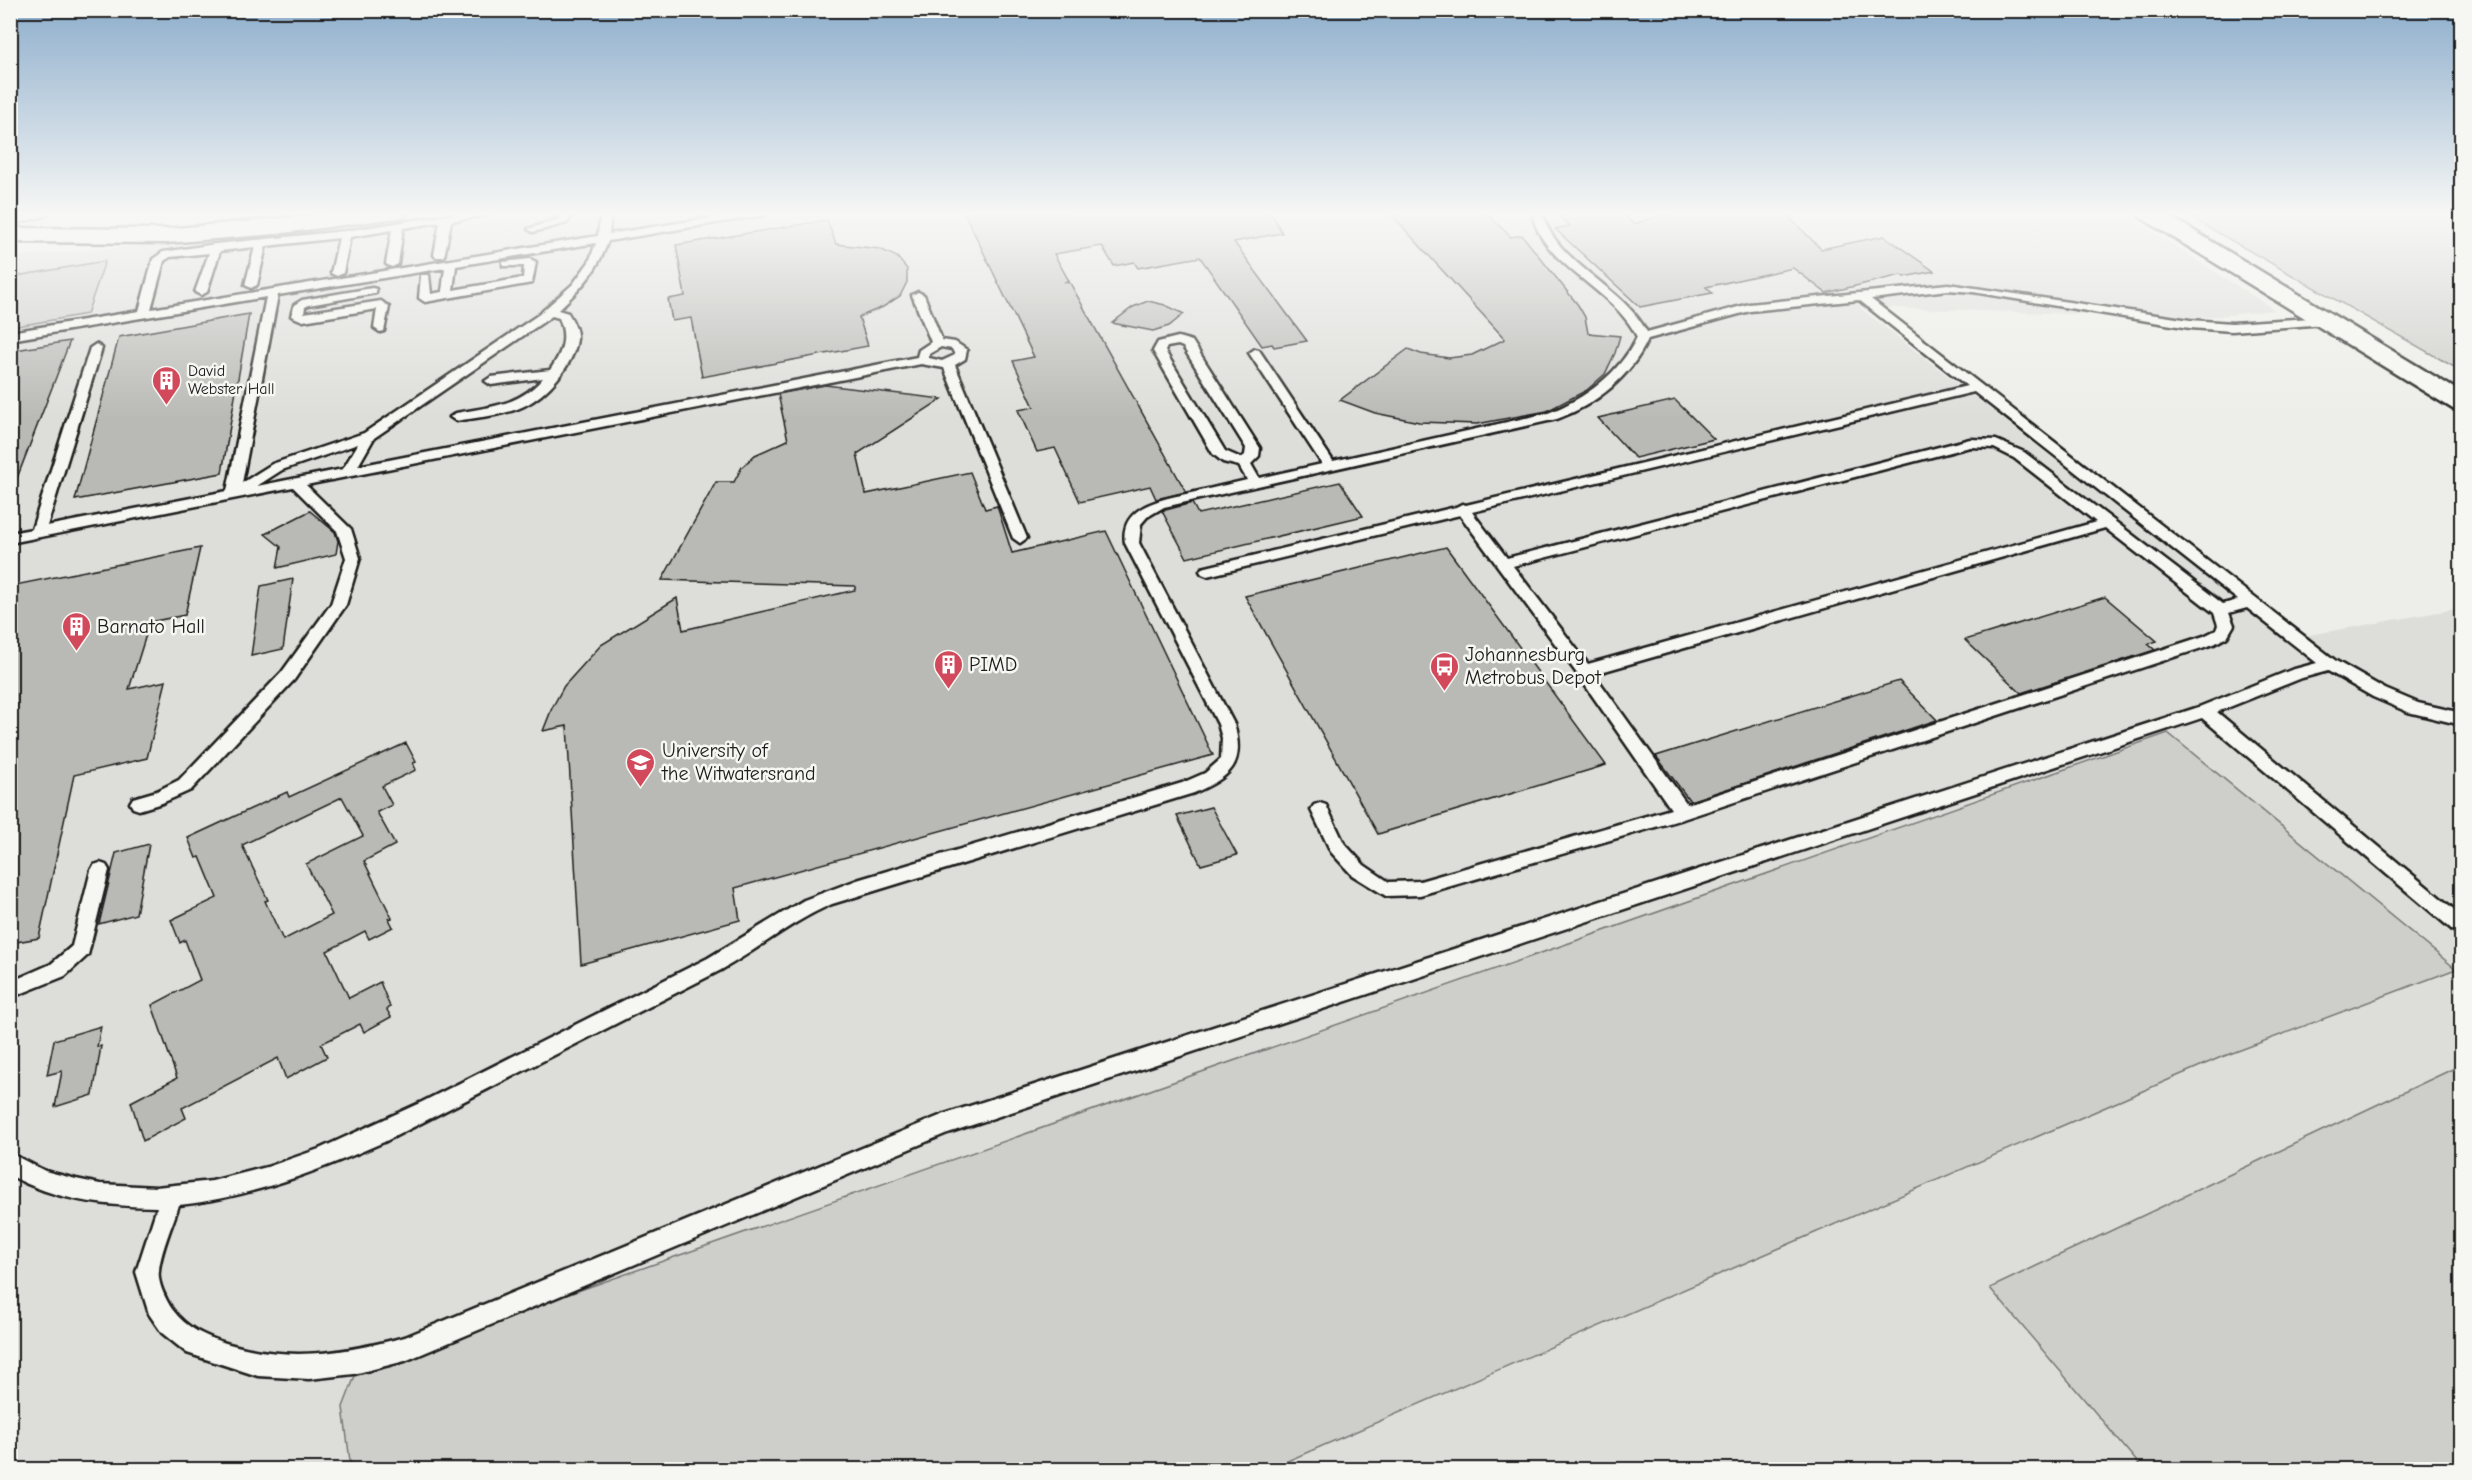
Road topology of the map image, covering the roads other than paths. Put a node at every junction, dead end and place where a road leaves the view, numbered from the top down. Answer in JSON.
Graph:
{"nodes":[{"id":1,"x":153,"y":281,"type":"edge"},
{"id":2,"x":205,"y":281,"type":"edge"},
{"id":3,"x":252,"y":281,"type":"edge"},
{"id":4,"x":340,"y":281,"type":"edge"},
{"id":5,"x":425,"y":281,"type":"edge"},
{"id":6,"x":449,"y":281,"type":"edge"},
{"id":7,"x":526,"y":281,"type":"edge"},
{"id":8,"x":581,"y":281,"type":"edge"},
{"id":9,"x":1595,"y":281,"type":"edge"},
{"id":10,"x":2261,"y":281,"type":"edge"},
{"id":11,"x":251,"y":285,"type":"dead end"},
{"id":12,"x":372,"y":291,"type":"dead end"},
{"id":13,"x":201,"y":292,"type":"dead end"},
{"id":14,"x":273,"y":292,"type":"junction"},
{"id":15,"x":447,"y":295,"type":"junction"},
{"id":16,"x":918,"y":295,"type":"dead end"},
{"id":17,"x":1863,"y":298,"type":"junction"},
{"id":18,"x":550,"y":311,"type":"junction"},
{"id":19,"x":144,"y":314,"type":"junction"},
{"id":20,"x":2325,"y":320,"type":"junction"},
{"id":21,"x":380,"y":328,"type":"dead end"},
{"id":22,"x":10,"y":336,"type":"edge"},
{"id":23,"x":1643,"y":337,"type":"junction"},
{"id":24,"x":938,"y":344,"type":"junction"},
{"id":25,"x":96,"y":348,"type":"dead end"},
{"id":26,"x":1255,"y":353,"type":"dead end"},
{"id":27,"x":923,"y":360,"type":"junction"},
{"id":28,"x":948,"y":364,"type":"junction"},
{"id":29,"x":554,"y":373,"type":"junction"},
{"id":30,"x":491,"y":381,"type":"dead end"},
{"id":31,"x":1977,"y":387,"type":"junction"},
{"id":32,"x":2462,"y":404,"type":"edge"},
{"id":33,"x":456,"y":417,"type":"dead end"},
{"id":34,"x":369,"y":436,"type":"junction"},
{"id":35,"x":1244,"y":463,"type":"junction"},
{"id":36,"x":1330,"y":466,"type":"junction"},
{"id":37,"x":348,"y":472,"type":"junction"},
{"id":38,"x":294,"y":482,"type":"junction"},
{"id":39,"x":1255,"y":483,"type":"junction"},
{"id":40,"x":233,"y":494,"type":"junction"},
{"id":41,"x":1462,"y":508,"type":"junction"},
{"id":42,"x":2108,"y":523,"type":"junction"},
{"id":43,"x":38,"y":533,"type":"junction"},
{"id":44,"x":10,"y":538,"type":"edge"},
{"id":45,"x":1020,"y":538,"type":"dead end"},
{"id":46,"x":1504,"y":564,"type":"junction"},
{"id":47,"x":1207,"y":571,"type":"dead end"},
{"id":48,"x":2250,"y":602,"type":"junction"},
{"id":49,"x":2220,"y":610,"type":"junction"},
{"id":50,"x":2330,"y":665,"type":"junction"},
{"id":51,"x":1584,"y":670,"type":"junction"},
{"id":52,"x":2205,"y":711,"type":"junction"},
{"id":53,"x":2462,"y":719,"type":"edge"},
{"id":54,"x":139,"y":803,"type":"dead end"},
{"id":55,"x":1320,"y":810,"type":"dead end"},
{"id":56,"x":1683,"y":812,"type":"junction"},
{"id":57,"x":100,"y":870,"type":"dead end"},
{"id":58,"x":2462,"y":927,"type":"edge"},
{"id":59,"x":10,"y":990,"type":"edge"},
{"id":60,"x":10,"y":1163,"type":"edge"},
{"id":61,"x":171,"y":1196,"type":"junction"}],
"edges":[{"from":1,"to":19,"type":"lane"},
{"from":2,"to":13,"type":"lane"},
{"from":3,"to":11,"type":"lane"},
{"from":4,"to":14,"type":"lane"},
{"from":5,"to":15,"type":"lane"},
{"from":6,"to":15,"type":"lane"},
{"from":7,"to":15,"type":"lane"},
{"from":8,"to":18,"type":"lane"},
{"from":9,"to":23,"type":"lane"},
{"from":10,"to":20,"type":"main road"},
{"from":12,"to":21,"type":"lane"},
{"from":14,"to":19,"type":"lane"},
{"from":14,"to":40,"type":"lane"},
{"from":16,"to":24,"type":"lane"},
{"from":17,"to":20,"type":"lane"},
{"from":17,"to":23,"type":"lane"},
{"from":17,"to":31,"type":"lane"},
{"from":18,"to":29,"type":"lane"},
{"from":18,"to":34,"type":"lane"},
{"from":19,"to":22,"type":"lane"},
{"from":20,"to":32,"type":"main road"},
{"from":23,"to":36,"type":"lane"},
{"from":24,"to":27,"type":"lane"},
{"from":24,"to":28,"type":"lane"},
{"from":25,"to":43,"type":"lane"},
{"from":26,"to":36,"type":"lane"},
{"from":27,"to":28,"type":"lane"},
{"from":27,"to":37,"type":"lane"},
{"from":28,"to":45,"type":"lane"},
{"from":29,"to":30,"type":"lane"},
{"from":29,"to":33,"type":"lane"},
{"from":31,"to":41,"type":"lane"},
{"from":31,"to":48,"type":"lane"},
{"from":34,"to":37,"type":"lane"},
{"from":34,"to":40,"type":"lane"},
{"from":35,"to":35,"type":"lane"},
{"from":35,"to":39,"type":"lane"},
{"from":36,"to":39,"type":"lane"},
{"from":37,"to":38,"type":"lane"},
{"from":38,"to":40,"type":"lane"},
{"from":38,"to":54,"type":"lane"},
{"from":39,"to":61,"type":"lane"},
{"from":40,"to":43,"type":"lane"},
{"from":41,"to":46,"type":"lane"},
{"from":41,"to":47,"type":"lane"},
{"from":42,"to":46,"type":"lane"},
{"from":42,"to":49,"type":"lane"},
{"from":42,"to":51,"type":"lane"},
{"from":43,"to":44,"type":"lane"},
{"from":46,"to":51,"type":"lane"},
{"from":48,"to":49,"type":"lane"},
{"from":48,"to":50,"type":"lane"},
{"from":49,"to":56,"type":"lane"},
{"from":50,"to":52,"type":"lane"},
{"from":50,"to":53,"type":"lane"},
{"from":51,"to":56,"type":"lane"},
{"from":52,"to":58,"type":"lane"},
{"from":52,"to":61,"type":"lane"},
{"from":55,"to":56,"type":"lane"},
{"from":57,"to":59,"type":"lane"},
{"from":60,"to":61,"type":"lane"}]}
